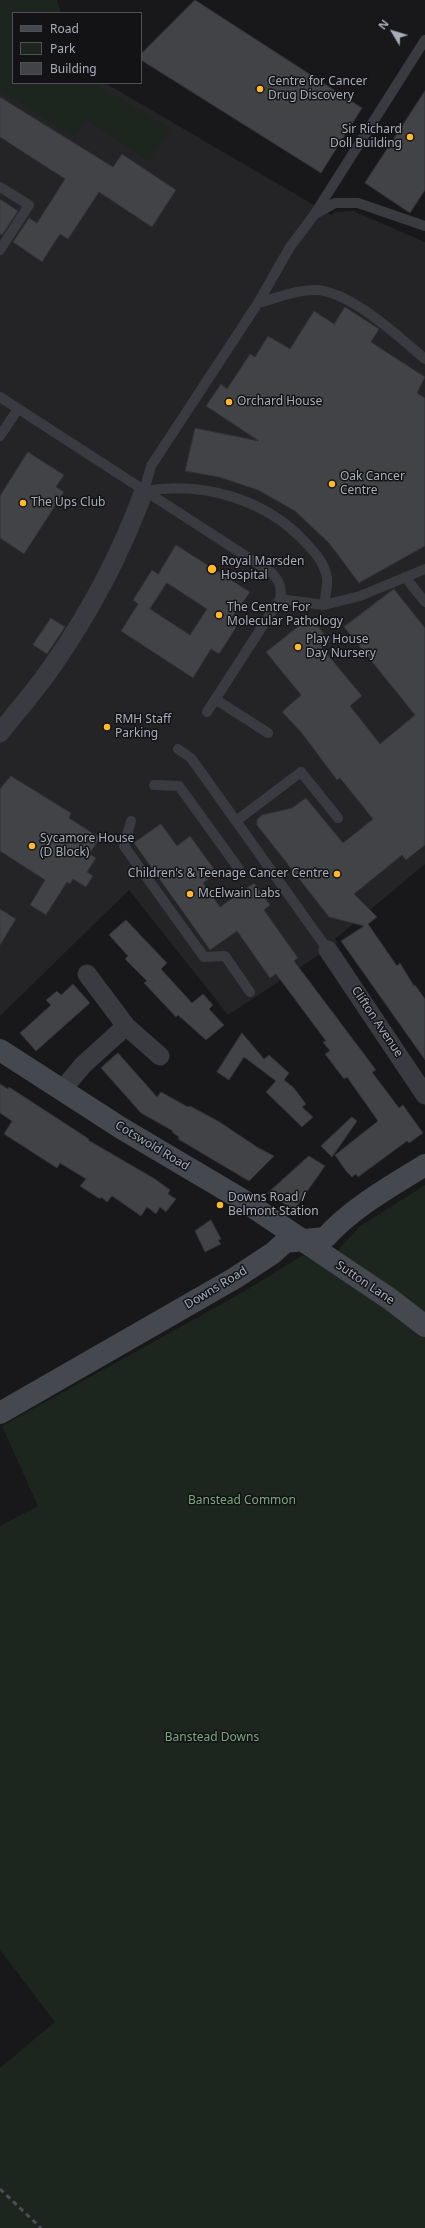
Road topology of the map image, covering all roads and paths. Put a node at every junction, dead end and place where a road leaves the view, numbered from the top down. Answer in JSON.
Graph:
{"nodes":[{"id":1,"x":425,"y":40,"type":"edge"},
{"id":2,"x":0,"y":187,"type":"edge"},
{"id":3,"x":314,"y":215,"type":"junction"},
{"id":4,"x":425,"y":226,"type":"edge"},
{"id":5,"x":0,"y":250,"type":"edge"},
{"id":6,"x":258,"y":303,"type":"junction"},
{"id":7,"x":425,"y":359,"type":"edge"},
{"id":8,"x":0,"y":397,"type":"edge"},
{"id":9,"x":18,"y":409,"type":"junction"},
{"id":10,"x":0,"y":436,"type":"edge"},
{"id":11,"x":144,"y":491,"type":"junction"},
{"id":12,"x":425,"y":569,"type":"edge"},
{"id":13,"x":405,"y":577,"type":"junction"},
{"id":14,"x":280,"y":599,"type":"junction"},
{"id":15,"x":425,"y":602,"type":"edge"},
{"id":16,"x":324,"y":605,"type":"junction"},
{"id":17,"x":215,"y":699,"type":"junction"},
{"id":18,"x":207,"y":712,"type":"dead end"},
{"id":19,"x":0,"y":733,"type":"edge"},
{"id":20,"x":268,"y":733,"type":"dead end"},
{"id":21,"x":178,"y":749,"type":"dead end"},
{"id":22,"x":154,"y":784,"type":"dead end"},
{"id":23,"x":338,"y":818,"type":"dead end"},
{"id":24,"x":131,"y":821,"type":"dead end"},
{"id":25,"x":236,"y":821,"type":"junction"},
{"id":26,"x":239,"y":869,"type":"dead end"},
{"id":27,"x":328,"y":950,"type":"joint"},
{"id":28,"x":87,"y":974,"type":"dead end"},
{"id":29,"x":250,"y":992,"type":"dead end"},
{"id":30,"x":126,"y":1026,"type":"junction"},
{"id":31,"x":0,"y":1050,"type":"edge"},
{"id":32,"x":160,"y":1056,"type":"dead end"},
{"id":33,"x":62,"y":1090,"type":"junction"},
{"id":34,"x":425,"y":1094,"type":"edge"},
{"id":35,"x":425,"y":1165,"type":"edge"},
{"id":36,"x":304,"y":1241,"type":"junction"},
{"id":37,"x":425,"y":1326,"type":"edge"},
{"id":38,"x":0,"y":1413,"type":"edge"}],
"edges":[{"from":1,"to":3,"type":"lane"},
{"from":2,"to":5,"type":"lane"},
{"from":3,"to":4,"type":"lane"},
{"from":3,"to":6,"type":"lane"},
{"from":6,"to":7,"type":"lane"},
{"from":6,"to":11,"type":"lane"},
{"from":8,"to":9,"type":"lane"},
{"from":9,"to":10,"type":"lane"},
{"from":9,"to":11,"type":"lane"},
{"from":11,"to":14,"type":"lane"},
{"from":11,"to":16,"type":"lane"},
{"from":11,"to":19,"type":"street"},
{"from":12,"to":13,"type":"lane"},
{"from":13,"to":15,"type":"lane"},
{"from":13,"to":16,"type":"lane"},
{"from":14,"to":16,"type":"lane"},
{"from":14,"to":17,"type":"lane"},
{"from":17,"to":18,"type":"lane"},
{"from":17,"to":20,"type":"lane"},
{"from":21,"to":25,"type":"lane"},
{"from":22,"to":26,"type":"lane"},
{"from":23,"to":25,"type":"lane"},
{"from":24,"to":29,"type":"lane"},
{"from":25,"to":27,"type":"lane"},
{"from":27,"to":34,"type":"street","name":"Clifton Avenue"},
{"from":28,"to":30,"type":"street"},
{"from":30,"to":32,"type":"street"},
{"from":30,"to":33,"type":"street"},
{"from":31,"to":33,"type":"main road","name":"Cotswold Road"},
{"from":33,"to":36,"type":"main road","name":"Cotswold Road"},
{"from":35,"to":36,"type":"main road","name":"Downs Road"},
{"from":36,"to":37,"type":"main road","name":"Sutton Lane"},
{"from":36,"to":38,"type":"main road","name":"Downs Road"}]}
